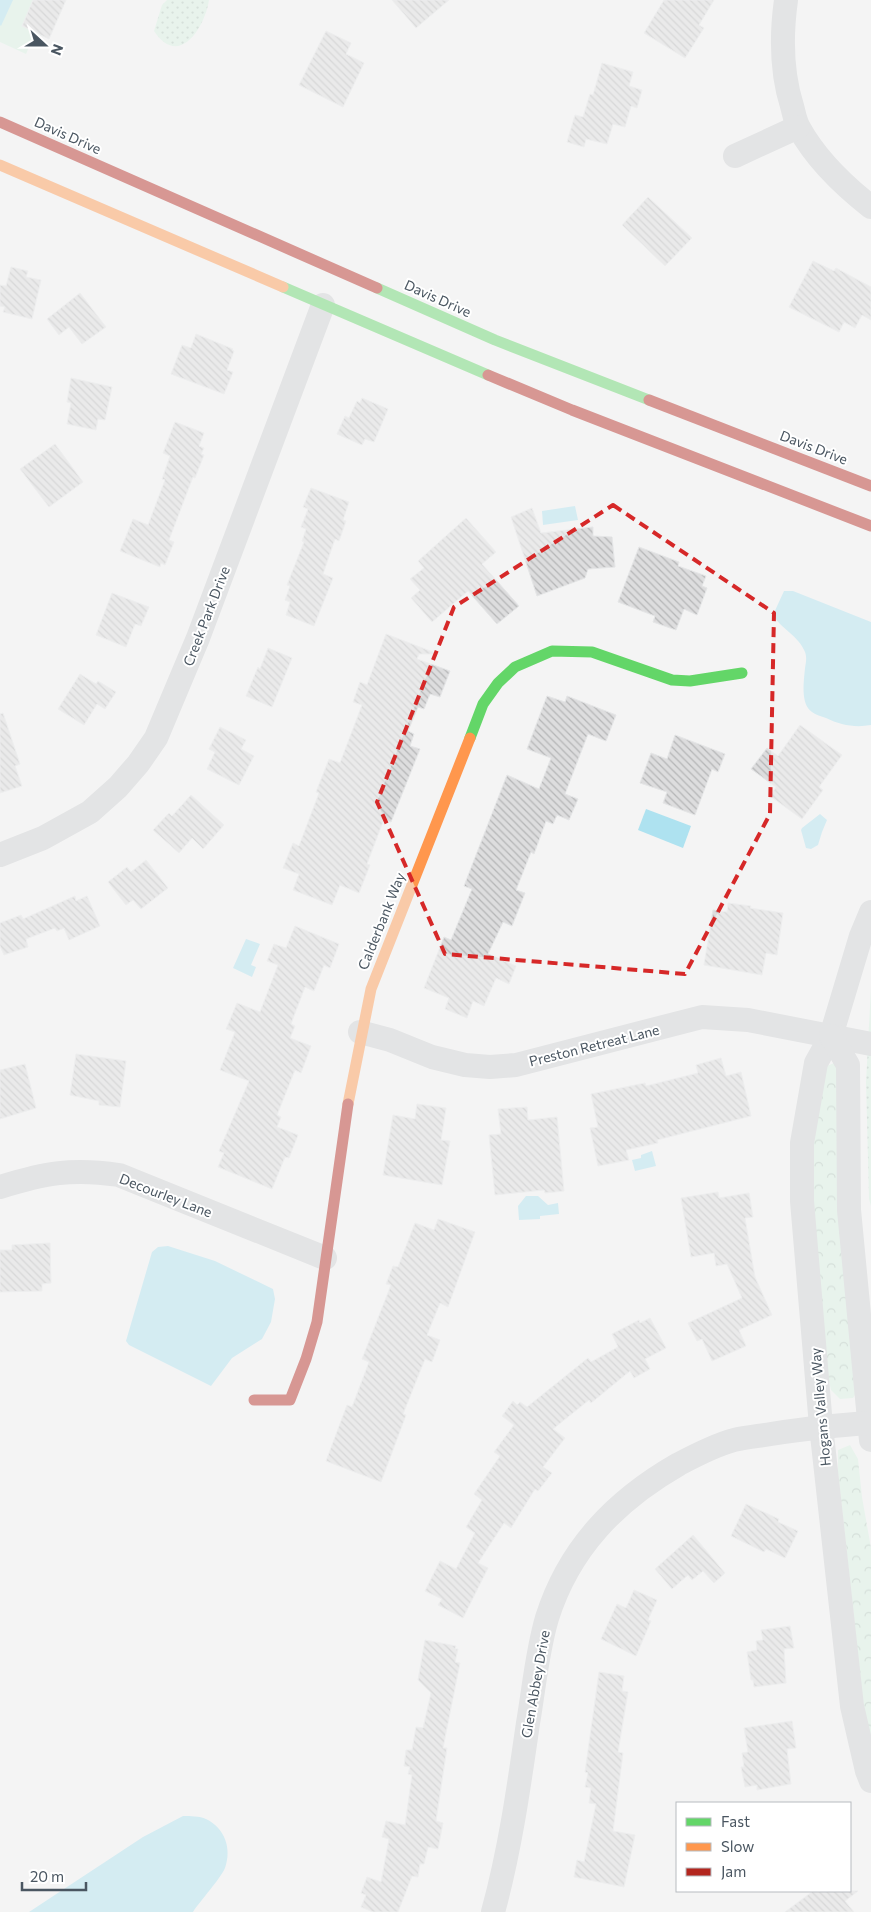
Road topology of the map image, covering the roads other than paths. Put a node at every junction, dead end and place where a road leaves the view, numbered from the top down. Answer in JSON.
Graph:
{"nodes":[{"id":1,"x":786,"y":0,"type":"edge"},
{"id":2,"x":0,"y":122,"type":"edge"},
{"id":3,"x":798,"y":127,"type":"junction"},
{"id":4,"x":735,"y":156,"type":"dead end"},
{"id":5,"x":0,"y":164,"type":"edge"},
{"id":6,"x":871,"y":207,"type":"edge"},
{"id":7,"x":323,"y":305,"type":"junction"},
{"id":8,"x":871,"y":486,"type":"edge"},
{"id":9,"x":871,"y":526,"type":"edge"},
{"id":10,"x":742,"y":673,"type":"dead end"},
{"id":11,"x":0,"y":855,"type":"edge"},
{"id":12,"x":871,"y":912,"type":"edge"},
{"id":13,"x":360,"y":1032,"type":"junction"},
{"id":14,"x":832,"y":1036,"type":"junction"},
{"id":15,"x":871,"y":1044,"type":"edge"},
{"id":16,"x":0,"y":1187,"type":"edge"},
{"id":17,"x":325,"y":1258,"type":"junction"},
{"id":18,"x":254,"y":1400,"type":"dead end"},
{"id":19,"x":821,"y":1426,"type":"junction"},
{"id":20,"x":870,"y":1431,"type":"edge"},
{"id":21,"x":871,"y":1781,"type":"edge"},
{"id":22,"x":493,"y":1912,"type":"edge"}],
"edges":[{"from":1,"to":3,"type":"street"},
{"from":2,"to":8,"type":"main road","name":"Davis Drive"},
{"from":3,"to":4,"type":"street"},
{"from":3,"to":6,"type":"street"},
{"from":5,"to":7,"type":"main road"},
{"from":7,"to":9,"type":"main road"},
{"from":7,"to":11,"type":"street","name":"Creek Park Drive"},
{"from":10,"to":13,"type":"main road","name":"Calderbank Way"},
{"from":12,"to":14,"type":"street","name":"Hogans Valley Way"},
{"from":13,"to":14,"type":"street","name":"Preston Retreat Lane"},
{"from":13,"to":17,"type":"main road","name":"Calderbank Way"},
{"from":14,"to":15,"type":"street","name":"Preston Retreat Lane"},
{"from":14,"to":19,"type":"street","name":"Hogans Valley Way"},
{"from":14,"to":20,"type":"street"},
{"from":16,"to":17,"type":"street","name":"Decourley Lane"},
{"from":17,"to":18,"type":"main road","name":"Calderbank Way"},
{"from":19,"to":20,"type":"street","name":"Glen Abbey Drive"},
{"from":19,"to":21,"type":"street","name":"Hogans Valley Way"},
{"from":19,"to":22,"type":"street","name":"Glen Abbey Drive"}]}
